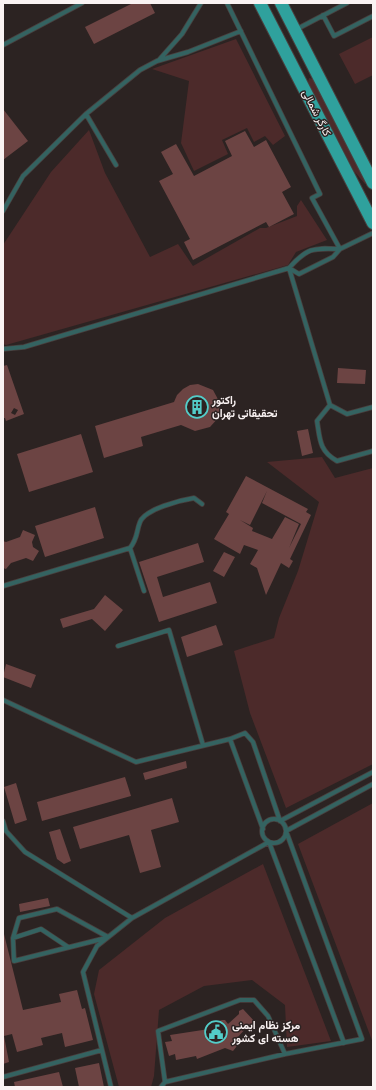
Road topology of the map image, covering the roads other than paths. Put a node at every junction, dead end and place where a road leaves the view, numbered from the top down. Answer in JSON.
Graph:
{"nodes":[{"id":1,"x":82,"y":3,"type":"edge"},
{"id":2,"x":201,"y":3,"type":"edge"},
{"id":3,"x":227,"y":3,"type":"edge"},
{"id":4,"x":260,"y":3,"type":"edge"},
{"id":5,"x":281,"y":3,"type":"edge"},
{"id":6,"x":347,"y":3,"type":"edge"},
{"id":7,"x":323,"y":15,"type":"junction"},
{"id":8,"x":373,"y":16,"type":"edge"},
{"id":9,"x":294,"y":30,"type":"junction"},
{"id":10,"x":241,"y":31,"type":"junction"},
{"id":11,"x":3,"y":45,"type":"edge"},
{"id":12,"x":158,"y":61,"type":"junction"},
{"id":13,"x":86,"y":114,"type":"junction"},
{"id":14,"x":116,"y":165,"type":"dead end"},
{"id":15,"x":373,"y":183,"type":"edge"},
{"id":16,"x":3,"y":211,"type":"edge"},
{"id":17,"x":373,"y":223,"type":"edge"},
{"id":18,"x":373,"y":233,"type":"edge"},
{"id":19,"x":340,"y":249,"type":"junction"},
{"id":20,"x":289,"y":268,"type":"junction"},
{"id":21,"x":3,"y":349,"type":"edge"},
{"id":22,"x":330,"y":405,"type":"junction"},
{"id":23,"x":373,"y":407,"type":"edge"},
{"id":24,"x":373,"y":451,"type":"edge"},
{"id":25,"x":202,"y":504,"type":"dead end"},
{"id":26,"x":130,"y":548,"type":"junction"},
{"id":27,"x":3,"y":586,"type":"edge"},
{"id":28,"x":144,"y":591,"type":"dead end"},
{"id":29,"x":118,"y":646,"type":"dead end"},
{"id":30,"x":3,"y":700,"type":"edge"},
{"id":31,"x":230,"y":739,"type":"junction"},
{"id":32,"x":203,"y":745,"type":"junction"},
{"id":33,"x":373,"y":772,"type":"edge"},
{"id":34,"x":373,"y":784,"type":"edge"},
{"id":35,"x":280,"y":820,"type":"junction"},
{"id":36,"x":3,"y":821,"type":"edge"},
{"id":37,"x":263,"y":829,"type":"junction"},
{"id":38,"x":286,"y":831,"type":"junction"},
{"id":39,"x":269,"y":842,"type":"junction"},
{"id":40,"x":132,"y":918,"type":"junction"},
{"id":41,"x":108,"y":937,"type":"junction"},
{"id":42,"x":13,"y":938,"type":"junction"},
{"id":43,"x":68,"y":947,"type":"junction"},
{"id":44,"x":344,"y":1044,"type":"junction"},
{"id":45,"x":102,"y":1050,"type":"junction"},
{"id":46,"x":284,"y":1054,"type":"junction"},
{"id":47,"x":3,"y":1077,"type":"edge"},
{"id":48,"x":165,"y":1082,"type":"junction"},
{"id":49,"x":111,"y":1087,"type":"edge"},
{"id":50,"x":161,"y":1087,"type":"edge"}],
"edges":[{"from":1,"to":11,"type":"lane"},
{"from":2,"to":12,"type":"lane"},
{"from":3,"to":10,"type":"lane"},
{"from":4,"to":17,"type":"main road","name":"کارگر شمالی"},
{"from":5,"to":9,"type":"main road","name":"کارگر شمالی"},
{"from":6,"to":7,"type":"lane"},
{"from":7,"to":8,"type":"lane"},
{"from":7,"to":9,"type":"lane"},
{"from":9,"to":15,"type":"main road","name":"کارگر شمالی"},
{"from":10,"to":12,"type":"lane"},
{"from":10,"to":19,"type":"lane"},
{"from":12,"to":13,"type":"lane"},
{"from":13,"to":14,"type":"lane"},
{"from":13,"to":16,"type":"lane"},
{"from":18,"to":19,"type":"lane"},
{"from":19,"to":20,"type":"lane"},
{"from":19,"to":20,"type":"lane"},
{"from":20,"to":21,"type":"lane"},
{"from":20,"to":22,"type":"lane"},
{"from":22,"to":23,"type":"lane"},
{"from":22,"to":24,"type":"lane"},
{"from":25,"to":26,"type":"lane"},
{"from":26,"to":27,"type":"lane"},
{"from":26,"to":28,"type":"lane"},
{"from":29,"to":32,"type":"lane"},
{"from":30,"to":32,"type":"lane"},
{"from":31,"to":32,"type":"lane"},
{"from":31,"to":35,"type":"lane"},
{"from":31,"to":37,"type":"lane"},
{"from":33,"to":35,"type":"lane"},
{"from":34,"to":38,"type":"lane"},
{"from":35,"to":37,"type":"lane"},
{"from":35,"to":38,"type":"lane"},
{"from":36,"to":40,"type":"lane"},
{"from":37,"to":39,"type":"lane"},
{"from":38,"to":39,"type":"lane"},
{"from":38,"to":44,"type":"lane"},
{"from":39,"to":40,"type":"lane"},
{"from":39,"to":44,"type":"lane"},
{"from":40,"to":41,"type":"lane"},
{"from":41,"to":42,"type":"lane"},
{"from":41,"to":43,"type":"lane"},
{"from":41,"to":45,"type":"lane"},
{"from":42,"to":43,"type":"lane"},
{"from":42,"to":43,"type":"lane"},
{"from":44,"to":46,"type":"lane"},
{"from":45,"to":47,"type":"lane"},
{"from":45,"to":49,"type":"lane"},
{"from":46,"to":48,"type":"lane"},
{"from":46,"to":48,"type":"lane"},
{"from":48,"to":50,"type":"lane"}]}
